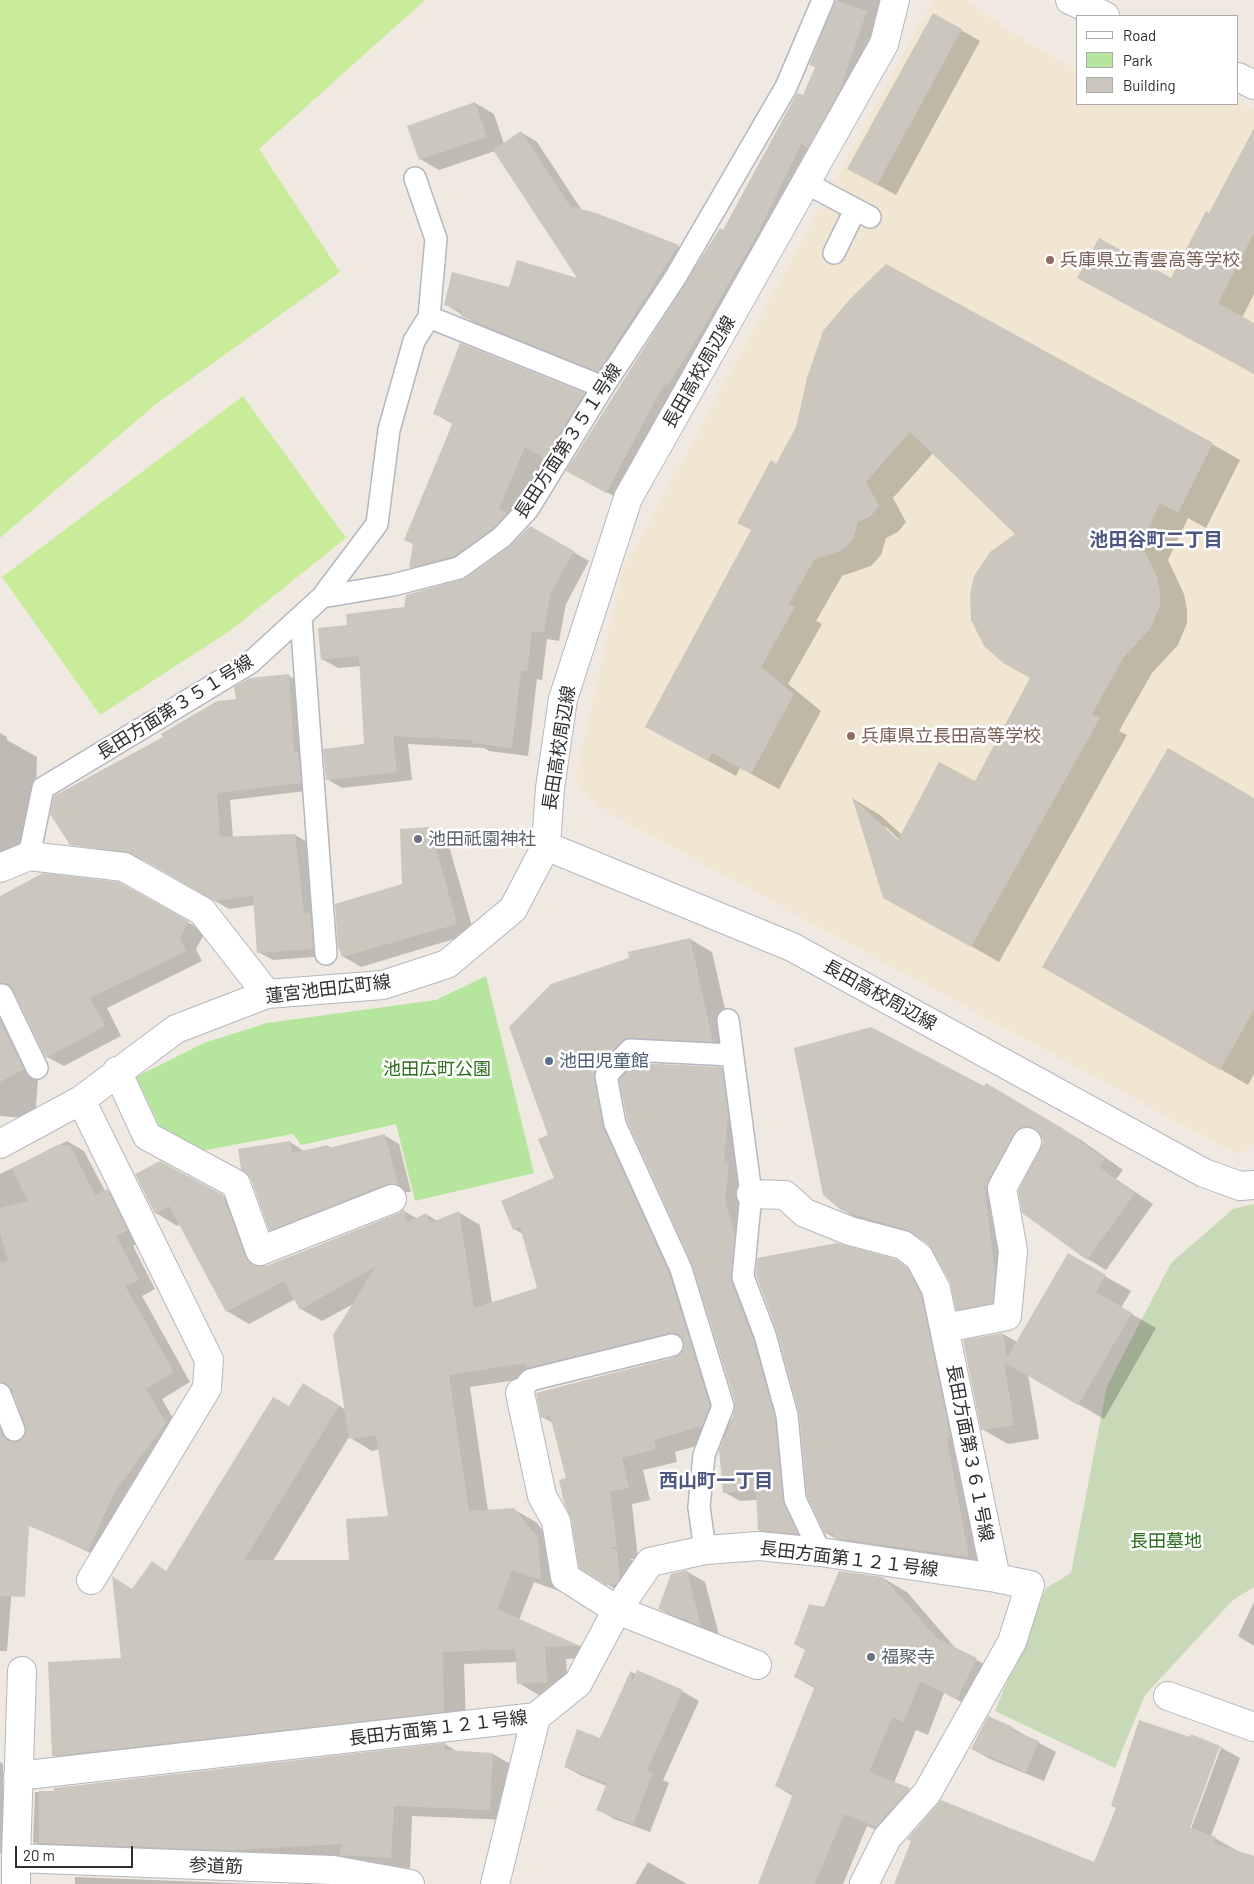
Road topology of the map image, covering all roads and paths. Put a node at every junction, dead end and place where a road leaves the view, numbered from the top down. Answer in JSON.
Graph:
{"nodes":[{"id":1,"x":823,"y":0,"type":"edge"},
{"id":2,"x":895,"y":0,"type":"edge"},
{"id":3,"x":1070,"y":0,"type":"edge"},
{"id":4,"x":1103,"y":15,"type":"edge"},
{"id":5,"x":1239,"y":78,"type":"edge"},
{"id":6,"x":1254,"y":85,"type":"edge"},
{"id":7,"x":415,"y":178,"type":"dead end"},
{"id":8,"x":806,"y":183,"type":"junction"},
{"id":9,"x":834,"y":253,"type":"dead end"},
{"id":10,"x":429,"y":317,"type":"junction"},
{"id":11,"x":603,"y":388,"type":"junction"},
{"id":12,"x":322,"y":597,"type":"junction"},
{"id":13,"x":301,"y":618,"type":"junction"},
{"id":14,"x":546,"y":846,"type":"junction"},
{"id":15,"x":28,"y":856,"type":"junction"},
{"id":16,"x":0,"y":868,"type":"edge"},
{"id":17,"x":326,"y":954,"type":"dead end"},
{"id":18,"x":267,"y":994,"type":"junction"},
{"id":19,"x":2,"y":995,"type":"dead end"},
{"id":20,"x":728,"y":1020,"type":"dead end"},
{"id":21,"x":732,"y":1054,"type":"junction"},
{"id":22,"x":36,"y":1068,"type":"dead end"},
{"id":23,"x":117,"y":1071,"type":"junction"},
{"id":24,"x":81,"y":1100,"type":"junction"},
{"id":25,"x":147,"y":1136,"type":"junction"},
{"id":26,"x":1027,"y":1142,"type":"dead end"},
{"id":27,"x":0,"y":1144,"type":"edge"},
{"id":28,"x":111,"y":1160,"type":"junction"},
{"id":29,"x":1254,"y":1185,"type":"edge"},
{"id":30,"x":751,"y":1194,"type":"junction"},
{"id":31,"x":392,"y":1199,"type":"dead end"},
{"id":32,"x":945,"y":1328,"type":"junction"},
{"id":33,"x":672,"y":1345,"type":"dead end"},
{"id":34,"x":520,"y":1393,"type":"joint"},
{"id":35,"x":0,"y":1394,"type":"edge"},
{"id":36,"x":14,"y":1430,"type":"dead end"},
{"id":37,"x":705,"y":1550,"type":"junction"},
{"id":38,"x":820,"y":1552,"type":"junction"},
{"id":39,"x":996,"y":1578,"type":"junction"},
{"id":40,"x":91,"y":1580,"type":"dead end"},
{"id":41,"x":617,"y":1610,"type":"junction"},
{"id":42,"x":757,"y":1665,"type":"dead end"},
{"id":43,"x":22,"y":1672,"type":"dead end"},
{"id":44,"x":1168,"y":1696,"type":"dead end"},
{"id":45,"x":536,"y":1717,"type":"junction"},
{"id":46,"x":1254,"y":1727,"type":"edge"},
{"id":47,"x":18,"y":1776,"type":"junction"},
{"id":48,"x":16,"y":1871,"type":"edge"},
{"id":49,"x":410,"y":1884,"type":"edge"},
{"id":50,"x":495,"y":1884,"type":"edge"},
{"id":51,"x":864,"y":1884,"type":"edge"}],
"edges":[{"from":1,"to":11,"type":"lane","name":"長田方面第３５１号線"},
{"from":2,"to":8,"type":"street","name":"長田高校周辺線"},
{"from":3,"to":4,"type":"street"},
{"from":5,"to":6,"type":"street"},
{"from":7,"to":10,"type":"lane"},
{"from":8,"to":9,"type":"lane"},
{"from":8,"to":14,"type":"street","name":"長田高校周辺線"},
{"from":10,"to":11,"type":"lane"},
{"from":10,"to":12,"type":"lane"},
{"from":11,"to":12,"type":"lane","name":"長田方面第３５１号線"},
{"from":12,"to":13,"type":"lane","name":"長田方面第３５１号線"},
{"from":13,"to":15,"type":"lane","name":"長田方面第３５１号線"},
{"from":13,"to":17,"type":"lane"},
{"from":14,"to":18,"type":"street","name":"蓮宮池田広町線"},
{"from":14,"to":29,"type":"street","name":"長田高校周辺線"},
{"from":15,"to":16,"type":"street"},
{"from":15,"to":18,"type":"street"},
{"from":18,"to":23,"type":"street","name":"蓮宮池田広町線"},
{"from":19,"to":22,"type":"lane"},
{"from":20,"to":21,"type":"lane"},
{"from":21,"to":30,"type":"lane"},
{"from":21,"to":37,"type":"lane"},
{"from":23,"to":24,"type":"street","name":"蓮宮池田広町線"},
{"from":23,"to":25,"type":"street"},
{"from":24,"to":27,"type":"street","name":"蓮宮池田広町線"},
{"from":24,"to":28,"type":"street"},
{"from":25,"to":28,"type":"street"},
{"from":25,"to":31,"type":"street"},
{"from":26,"to":32,"type":"street"},
{"from":28,"to":40,"type":"street"},
{"from":30,"to":32,"type":"street","name":"長田方面第３６１号線"},
{"from":30,"to":38,"type":"lane"},
{"from":32,"to":39,"type":"street","name":"長田方面第３６１号線"},
{"from":33,"to":34,"type":"lane"},
{"from":34,"to":41,"type":"street"},
{"from":35,"to":36,"type":"lane"},
{"from":37,"to":38,"type":"street","name":"長田方面第１２１号線"},
{"from":37,"to":41,"type":"street","name":"長田方面第１２１号線"},
{"from":38,"to":39,"type":"street","name":"長田方面第１２１号線"},
{"from":39,"to":51,"type":"street","name":"長田方面第１２１号線"},
{"from":41,"to":42,"type":"street"},
{"from":41,"to":45,"type":"street","name":"長田方面第１２１号線"},
{"from":43,"to":47,"type":"street"},
{"from":44,"to":46,"type":"street"},
{"from":45,"to":47,"type":"street","name":"長田方面第１２１号線"},
{"from":45,"to":50,"type":"street"},
{"from":47,"to":48,"type":"street"},
{"from":48,"to":49,"type":"street","name":"参道筋"}]}
